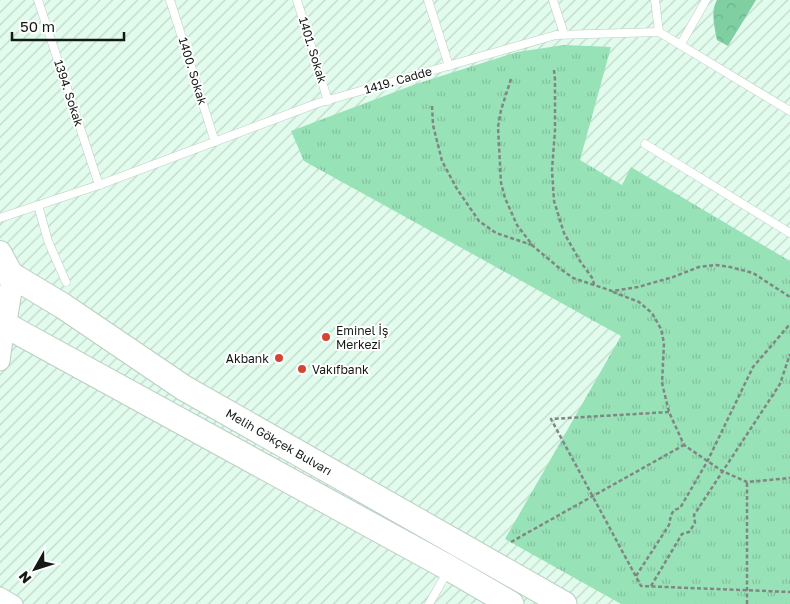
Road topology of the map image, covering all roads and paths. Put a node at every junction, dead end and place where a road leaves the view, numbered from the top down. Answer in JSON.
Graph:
{"nodes":[{"id":1,"x":38,"y":0,"type":"edge"},
{"id":2,"x":170,"y":0,"type":"edge"},
{"id":3,"x":297,"y":0,"type":"edge"},
{"id":4,"x":428,"y":0,"type":"edge"},
{"id":5,"x":553,"y":0,"type":"edge"},
{"id":6,"x":655,"y":0,"type":"edge"},
{"id":7,"x":706,"y":0,"type":"edge"},
{"id":8,"x":659,"y":32,"type":"junction"},
{"id":9,"x":564,"y":34,"type":"junction"},
{"id":10,"x":681,"y":44,"type":"junction"},
{"id":11,"x":449,"y":66,"type":"junction"},
{"id":12,"x":554,"y":70,"type":"dead end"},
{"id":13,"x":511,"y":79,"type":"dead end"},
{"id":14,"x":328,"y":101,"type":"junction"},
{"id":15,"x":432,"y":106,"type":"dead end"},
{"id":16,"x":790,"y":111,"type":"edge"},
{"id":17,"x":215,"y":142,"type":"junction"},
{"id":18,"x":645,"y":144,"type":"dead end"},
{"id":19,"x":99,"y":185,"type":"junction"},
{"id":20,"x":38,"y":206,"type":"junction"},
{"id":21,"x":0,"y":218,"type":"edge"},
{"id":22,"x":790,"y":233,"type":"edge"},
{"id":23,"x":533,"y":246,"type":"junction"},
{"id":24,"x":0,"y":252,"type":"edge"},
{"id":25,"x":7,"y":273,"type":"edge"},
{"id":26,"x":66,"y":282,"type":"dead end"},
{"id":27,"x":594,"y":286,"type":"junction"},
{"id":28,"x":612,"y":291,"type":"junction"},
{"id":29,"x":790,"y":297,"type":"edge"},
{"id":30,"x":3,"y":323,"type":"edge"},
{"id":31,"x":790,"y":324,"type":"edge"},
{"id":32,"x":790,"y":354,"type":"edge"},
{"id":33,"x":0,"y":361,"type":"edge"},
{"id":34,"x":669,"y":412,"type":"junction"},
{"id":35,"x":684,"y":445,"type":"junction"},
{"id":36,"x":707,"y":462,"type":"junction"},
{"id":37,"x":722,"y":472,"type":"junction"},
{"id":38,"x":790,"y":478,"type":"edge"},
{"id":39,"x":747,"y":482,"type":"junction"},
{"id":40,"x":593,"y":496,"type":"junction"},
{"id":41,"x":511,"y":542,"type":"dead end"},
{"id":42,"x":449,"y":568,"type":"junction"},
{"id":43,"x":636,"y":576,"type":"junction"},
{"id":44,"x":652,"y":586,"type":"junction"},
{"id":45,"x":747,"y":590,"type":"junction"},
{"id":46,"x":790,"y":592,"type":"edge"},
{"id":47,"x":0,"y":595,"type":"edge"},
{"id":48,"x":15,"y":604,"type":"edge"},
{"id":49,"x":429,"y":604,"type":"edge"},
{"id":50,"x":511,"y":604,"type":"edge"},
{"id":51,"x":564,"y":604,"type":"edge"},
{"id":52,"x":747,"y":604,"type":"edge"}],
"edges":[{"from":1,"to":19,"type":"lane","name":"1394. Sokak"},
{"from":2,"to":17,"type":"lane","name":"1400. Sokak"},
{"from":3,"to":14,"type":"lane","name":"1401. Sokak"},
{"from":4,"to":11,"type":"lane"},
{"from":5,"to":9,"type":"lane"},
{"from":6,"to":8,"type":"lane"},
{"from":7,"to":10,"type":"lane"},
{"from":8,"to":9,"type":"lane","name":"1419. Cadde"},
{"from":8,"to":10,"type":"lane","name":"1419. Cadde"},
{"from":9,"to":11,"type":"lane","name":"1419. Cadde"},
{"from":10,"to":16,"type":"lane","name":"1419. Cadde"},
{"from":11,"to":14,"type":"lane","name":"1419. Cadde"},
{"from":12,"to":27,"type":"path"},
{"from":13,"to":23,"type":"path"},
{"from":14,"to":17,"type":"lane","name":"1419. Cadde"},
{"from":15,"to":23,"type":"path"},
{"from":17,"to":19,"type":"lane","name":"1419. Cadde"},
{"from":18,"to":22,"type":"lane"},
{"from":19,"to":20,"type":"lane","name":"1419. Cadde"},
{"from":20,"to":21,"type":"lane","name":"1419. Cadde"},
{"from":20,"to":26,"type":"lane"},
{"from":23,"to":27,"type":"path"},
{"from":24,"to":25,"type":"main road"},
{"from":25,"to":30,"type":"main road"},
{"from":25,"to":51,"type":"main road","name":"Melih Gökçek Bulvarı"},
{"from":27,"to":28,"type":"path"},
{"from":28,"to":29,"type":"path"},
{"from":28,"to":34,"type":"path"},
{"from":30,"to":33,"type":"street"},
{"from":30,"to":42,"type":"main road"},
{"from":31,"to":36,"type":"path"},
{"from":32,"to":37,"type":"path"},
{"from":34,"to":35,"type":"path"},
{"from":34,"to":40,"type":"path"},
{"from":35,"to":36,"type":"path"},
{"from":35,"to":40,"type":"path"},
{"from":36,"to":37,"type":"path"},
{"from":36,"to":43,"type":"path"},
{"from":37,"to":39,"type":"path"},
{"from":37,"to":44,"type":"path"},
{"from":38,"to":39,"type":"path"},
{"from":39,"to":45,"type":"path"},
{"from":40,"to":41,"type":"path"},
{"from":40,"to":43,"type":"path"},
{"from":42,"to":49,"type":"lane"},
{"from":42,"to":50,"type":"main road"},
{"from":43,"to":44,"type":"path"},
{"from":44,"to":45,"type":"path"},
{"from":45,"to":46,"type":"path"},
{"from":45,"to":52,"type":"path"},
{"from":47,"to":48,"type":"street"}]}
